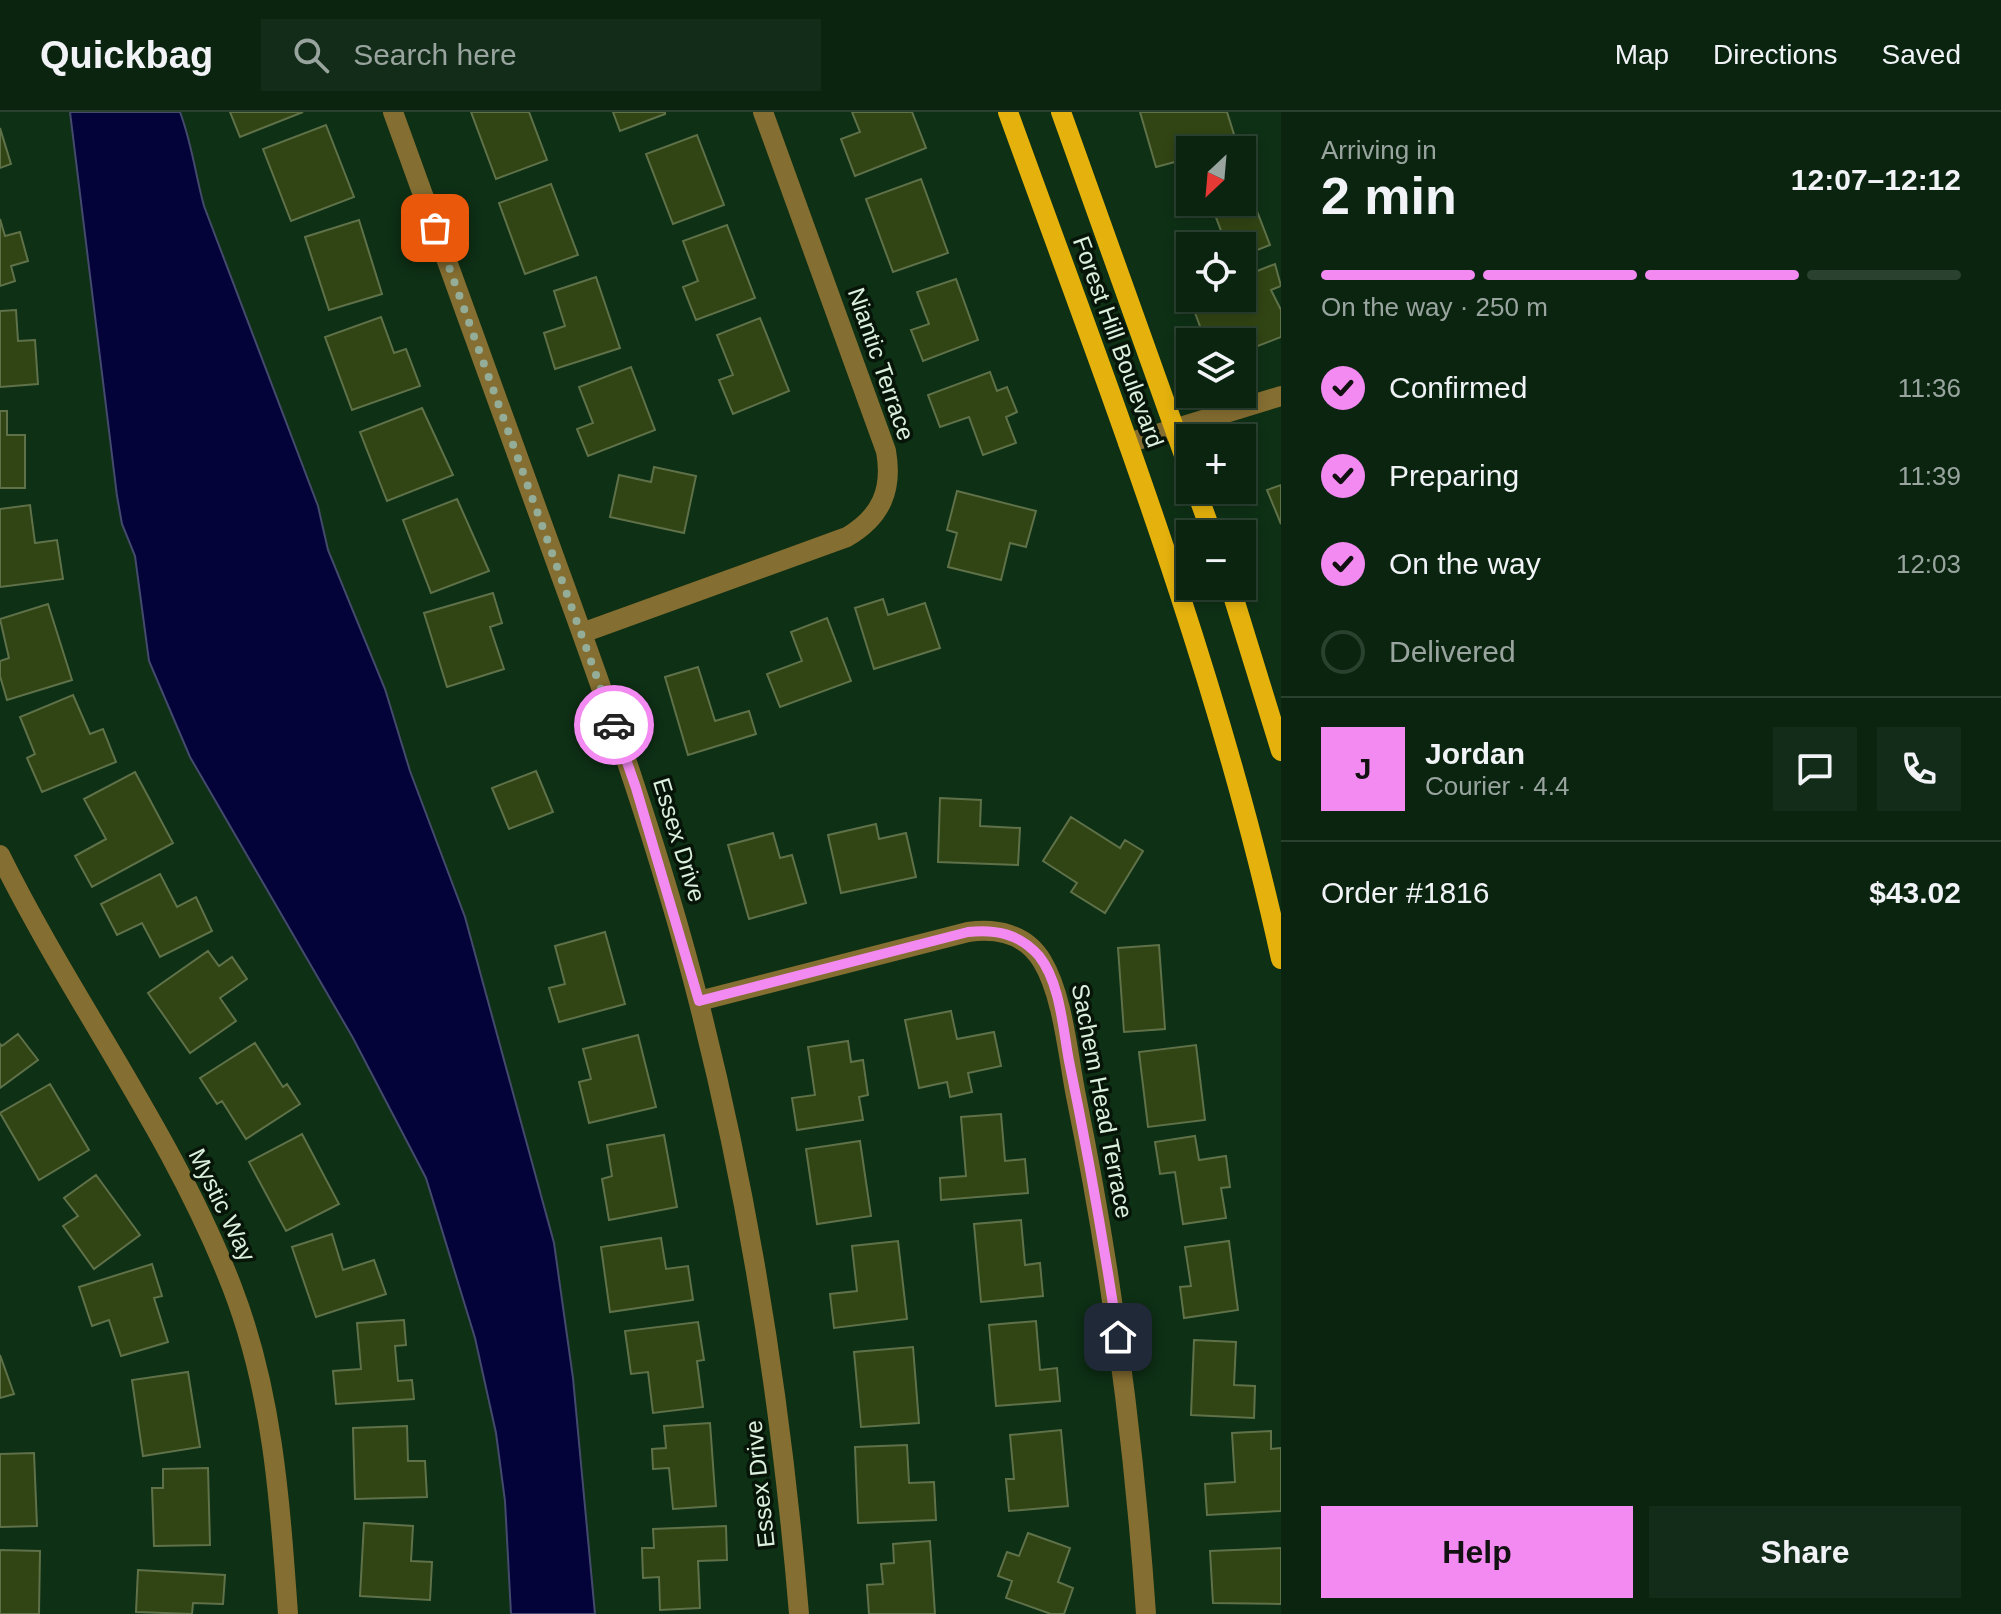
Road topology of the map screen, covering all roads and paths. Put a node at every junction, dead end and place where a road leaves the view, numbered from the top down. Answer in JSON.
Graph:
{"nodes":[{"id":1,"x":393,"y":112,"type":"edge"},
{"id":2,"x":763,"y":112,"type":"edge"},
{"id":3,"x":1008,"y":112,"type":"edge"},
{"id":4,"x":1061,"y":112,"type":"edge"},
{"id":5,"x":1281,"y":396,"type":"edge"},
{"id":6,"x":1175,"y":429,"type":"junction"},
{"id":7,"x":1176,"y":432,"type":"edge"},
{"id":8,"x":1128,"y":443,"type":"junction"},
{"id":9,"x":1234,"y":600,"type":"edge"},
{"id":10,"x":582,"y":633,"type":"junction"},
{"id":11,"x":1281,"y":751,"type":"edge"},
{"id":12,"x":0,"y":855,"type":"edge"},
{"id":13,"x":1281,"y":959,"type":"edge"},
{"id":14,"x":699,"y":1001,"type":"junction"},
{"id":15,"x":288,"y":1614,"type":"edge"},
{"id":16,"x":799,"y":1614,"type":"edge"},
{"id":17,"x":1146,"y":1614,"type":"edge"}],
"edges":[{"from":1,"to":10,"type":"street","name":"Essex Drive"},
{"from":2,"to":10,"type":"street","name":"Niantic Terrace"},
{"from":3,"to":8,"type":"main road","name":"Forest Hill Boulevard"},
{"from":4,"to":6,"type":"main road","name":"Forest Hill Boulevard"},
{"from":5,"to":6,"type":"street"},
{"from":6,"to":7,"type":"main road","name":"Forest Hill Boulevard"},
{"from":6,"to":8,"type":"street"},
{"from":8,"to":13,"type":"main road","name":"Forest Hill Boulevard"},
{"from":9,"to":11,"type":"main road"},
{"from":10,"to":14,"type":"street","name":"Essex Drive"},
{"from":12,"to":15,"type":"street","name":"Mystic Way"},
{"from":14,"to":16,"type":"street","name":"Essex Drive"},
{"from":14,"to":17,"type":"street","name":"Sachem Head Terrace"}]}
